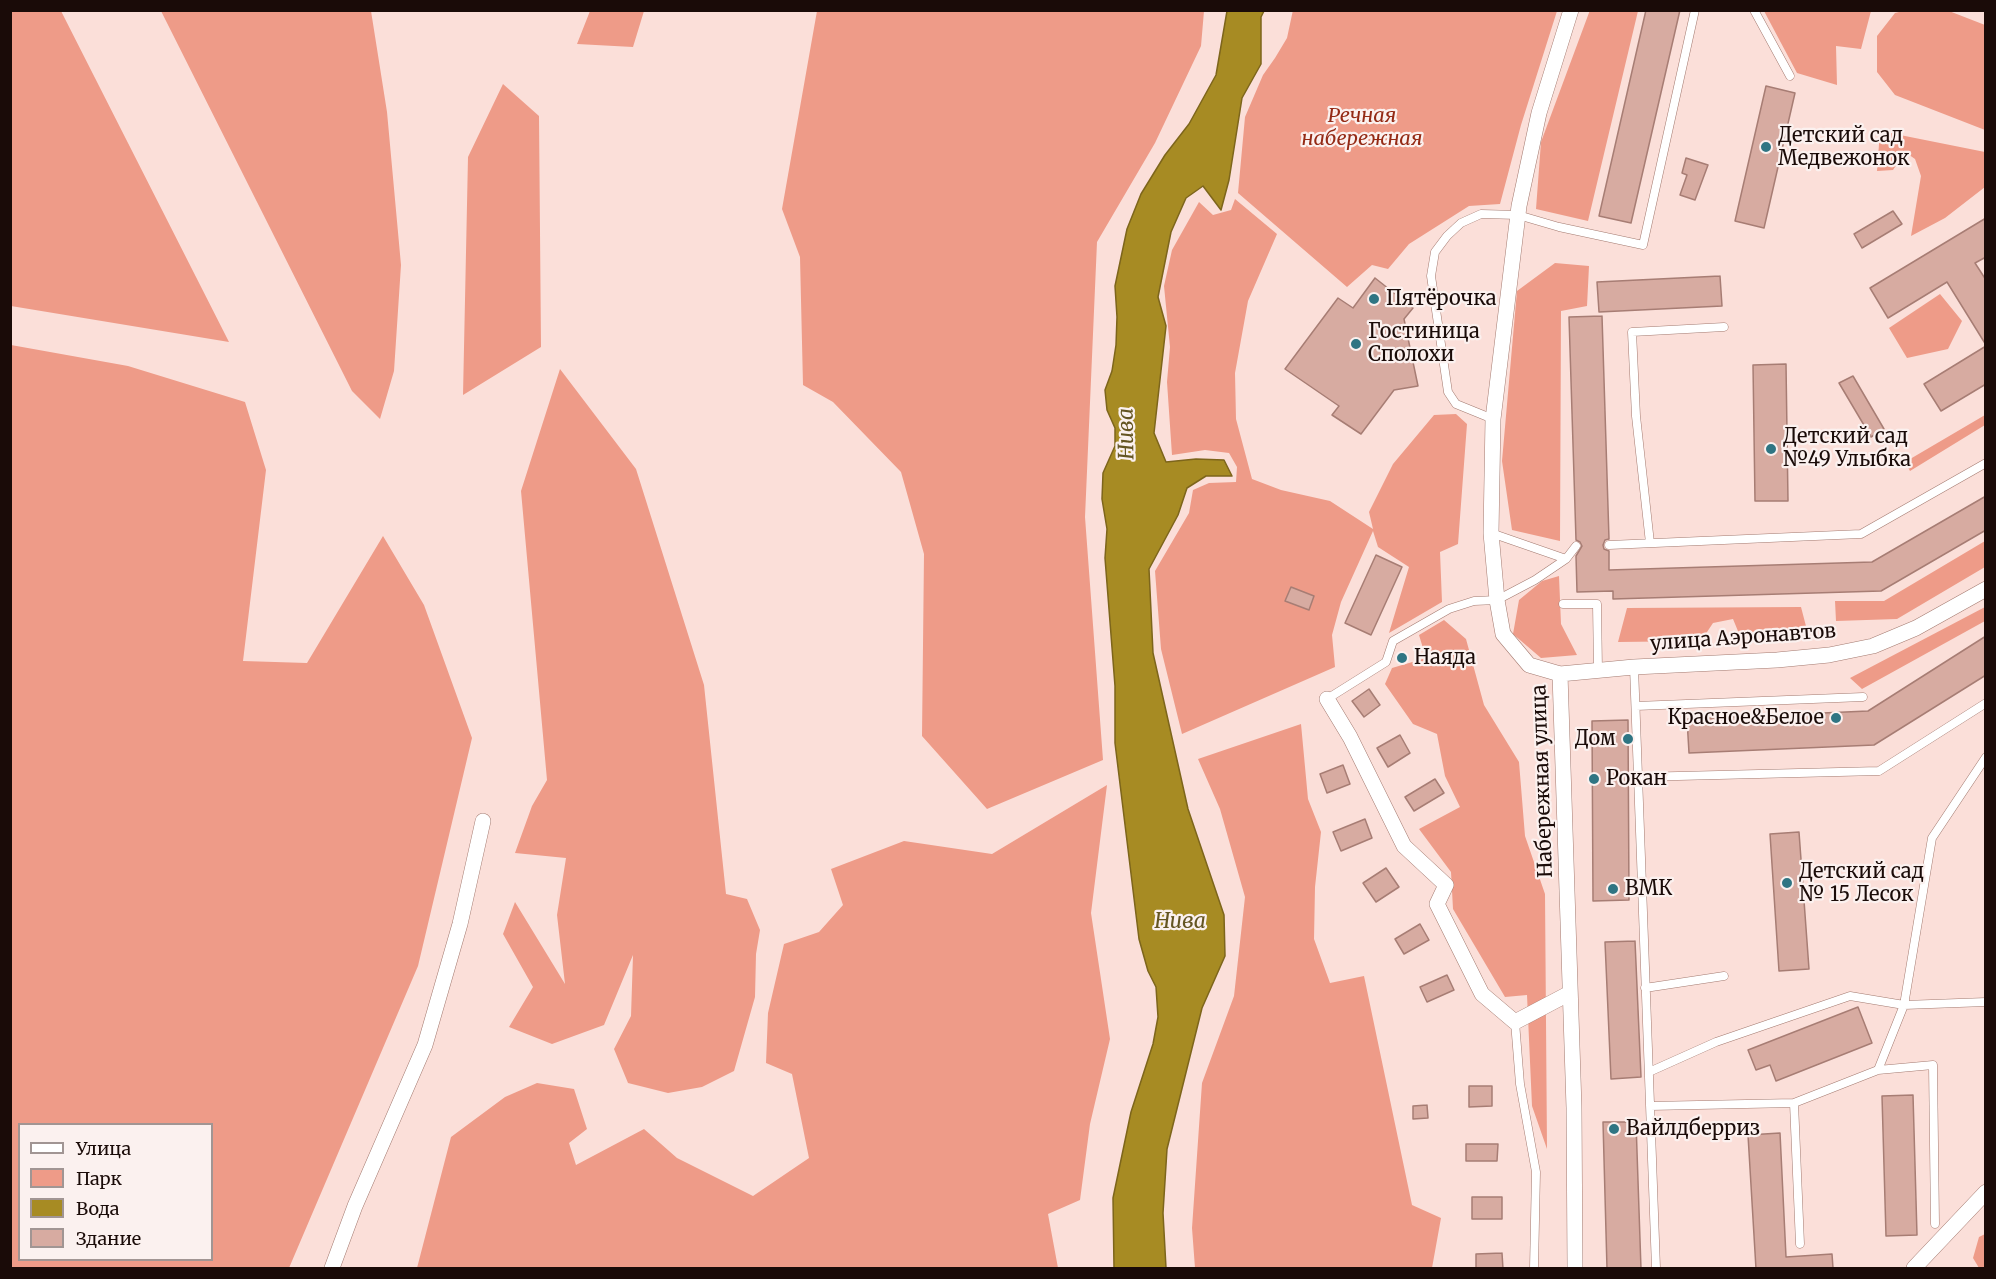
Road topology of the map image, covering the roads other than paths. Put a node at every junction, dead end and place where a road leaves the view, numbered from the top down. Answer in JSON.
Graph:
{"nodes":[{"id":1,"x":1571,"y":10,"type":"edge"},
{"id":2,"x":1695,"y":10,"type":"edge"},
{"id":3,"x":1754,"y":10,"type":"edge"},
{"id":4,"x":1790,"y":76,"type":"dead end"},
{"id":5,"x":1518,"y":214,"type":"junction"},
{"id":6,"x":1724,"y":327,"type":"dead end"},
{"id":7,"x":1493,"y":419,"type":"junction"},
{"id":8,"x":1986,"y":463,"type":"edge"},
{"id":9,"x":1491,"y":534,"type":"junction"},
{"id":10,"x":1650,"y":543,"type":"junction"},
{"id":11,"x":1609,"y":545,"type":"dead end"},
{"id":12,"x":1576,"y":546,"type":"dead end"},
{"id":13,"x":1566,"y":559,"type":"junction"},
{"id":14,"x":1986,"y":589,"type":"edge"},
{"id":15,"x":1497,"y":600,"type":"junction"},
{"id":16,"x":1563,"y":604,"type":"dead end"},
{"id":17,"x":1634,"y":667,"type":"junction"},
{"id":18,"x":1598,"y":670,"type":"junction"},
{"id":19,"x":1560,"y":674,"type":"junction"},
{"id":20,"x":1863,"y":697,"type":"dead end"},
{"id":21,"x":1327,"y":699,"type":"joint"},
{"id":22,"x":1986,"y":702,"type":"edge"},
{"id":23,"x":1635,"y":706,"type":"junction"},
{"id":24,"x":1986,"y":757,"type":"edge"},
{"id":25,"x":1638,"y":777,"type":"junction"},
{"id":26,"x":483,"y":821,"type":"dead end"},
{"id":27,"x":1724,"y":976,"type":"dead end"},
{"id":28,"x":1645,"y":988,"type":"junction"},
{"id":29,"x":1570,"y":993,"type":"junction"},
{"id":30,"x":1986,"y":1002,"type":"edge"},
{"id":31,"x":1904,"y":1005,"type":"junction"},
{"id":32,"x":1515,"y":1022,"type":"junction"},
{"id":33,"x":1878,"y":1070,"type":"junction"},
{"id":34,"x":1649,"y":1072,"type":"junction"},
{"id":35,"x":1794,"y":1103,"type":"junction"},
{"id":36,"x":1650,"y":1106,"type":"junction"},
{"id":37,"x":1986,"y":1192,"type":"edge"},
{"id":38,"x":1935,"y":1224,"type":"dead end"},
{"id":39,"x":1800,"y":1244,"type":"dead end"},
{"id":40,"x":332,"y":1269,"type":"edge"},
{"id":41,"x":1534,"y":1269,"type":"edge"},
{"id":42,"x":1575,"y":1269,"type":"edge"},
{"id":43,"x":1656,"y":1269,"type":"edge"},
{"id":44,"x":1914,"y":1269,"type":"edge"}],
"edges":[{"from":1,"to":5,"type":"street","name":"Набережная улица"},
{"from":2,"to":5,"type":"lane"},
{"from":3,"to":4,"type":"lane"},
{"from":5,"to":7,"type":"street","name":"Набережная улица"},
{"from":5,"to":7,"type":"lane"},
{"from":6,"to":10,"type":"lane"},
{"from":7,"to":9,"type":"street","name":"Набережная улица"},
{"from":8,"to":10,"type":"lane"},
{"from":9,"to":13,"type":"lane"},
{"from":9,"to":15,"type":"street","name":"Набережная улица"},
{"from":10,"to":11,"type":"lane"},
{"from":12,"to":13,"type":"lane"},
{"from":13,"to":15,"type":"lane"},
{"from":14,"to":17,"type":"street","name":"улица Аэронавтов"},
{"from":15,"to":19,"type":"street","name":"Набережная улица"},
{"from":15,"to":21,"type":"lane"},
{"from":16,"to":18,"type":"lane"},
{"from":17,"to":18,"type":"street","name":"улица Аэронавтов"},
{"from":17,"to":23,"type":"lane"},
{"from":18,"to":19,"type":"street","name":"улица Аэронавтов"},
{"from":19,"to":29,"type":"street","name":"Набережная улица"},
{"from":20,"to":23,"type":"lane"},
{"from":21,"to":32,"type":"street"},
{"from":22,"to":25,"type":"lane"},
{"from":23,"to":25,"type":"lane"},
{"from":24,"to":31,"type":"lane"},
{"from":25,"to":28,"type":"lane"},
{"from":26,"to":40,"type":"street"},
{"from":27,"to":28,"type":"lane"},
{"from":28,"to":34,"type":"lane"},
{"from":29,"to":32,"type":"street"},
{"from":29,"to":42,"type":"street","name":"Набережная улица"},
{"from":30,"to":31,"type":"lane"},
{"from":31,"to":33,"type":"lane"},
{"from":31,"to":34,"type":"lane"},
{"from":32,"to":41,"type":"lane"},
{"from":33,"to":35,"type":"lane"},
{"from":33,"to":38,"type":"lane"},
{"from":34,"to":36,"type":"lane"},
{"from":35,"to":36,"type":"lane"},
{"from":35,"to":39,"type":"lane"},
{"from":36,"to":43,"type":"lane"},
{"from":37,"to":44,"type":"street"}]}
